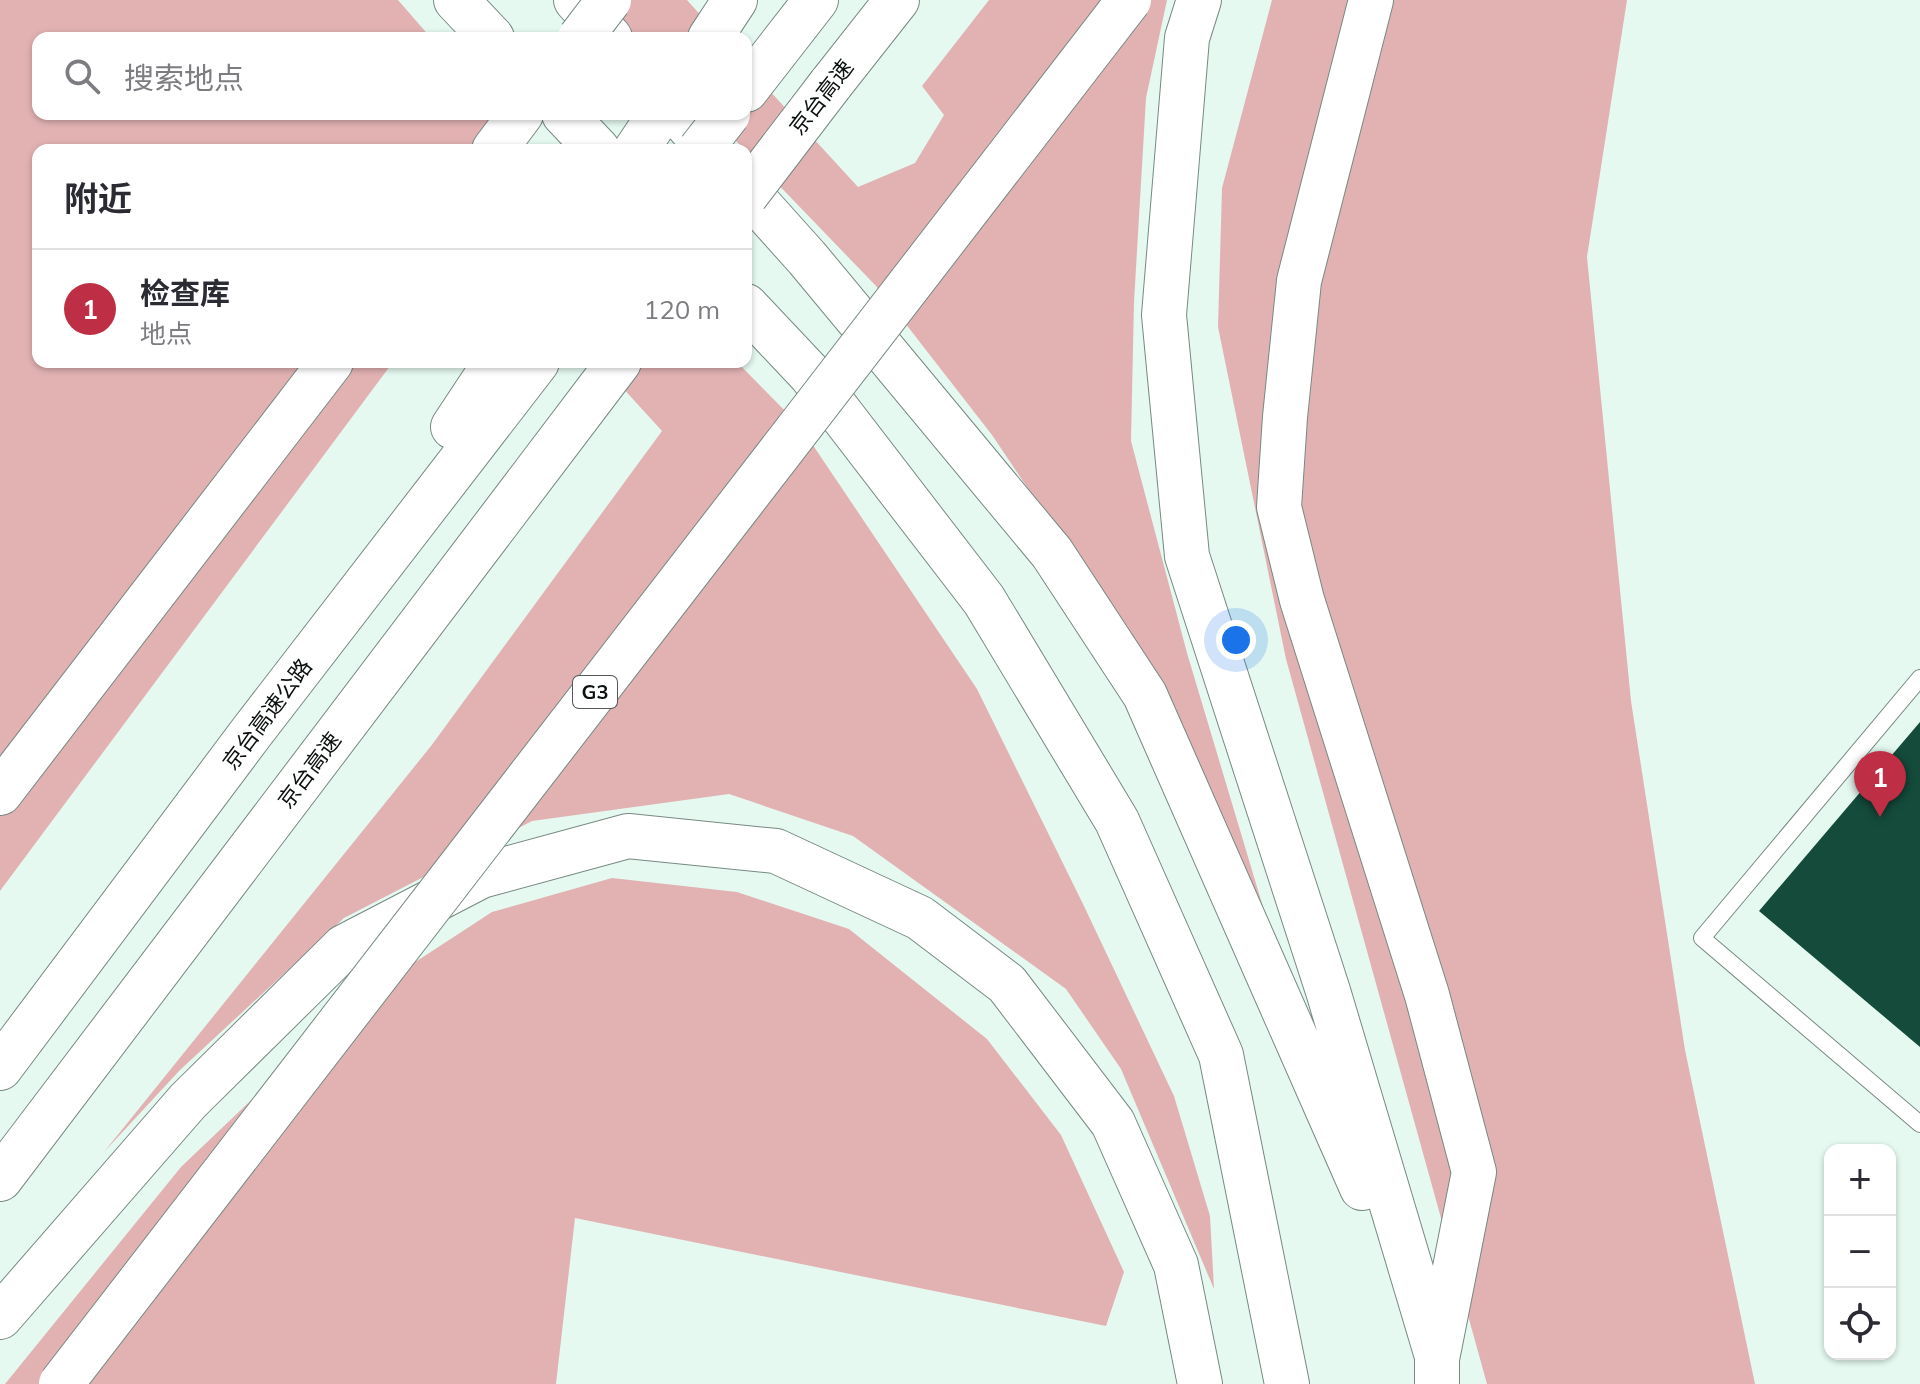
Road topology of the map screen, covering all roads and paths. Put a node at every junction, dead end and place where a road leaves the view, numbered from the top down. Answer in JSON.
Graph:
{"nodes":[{"id":1,"x":456,"y":0,"type":"edge"},
{"id":2,"x":576,"y":0,"type":"edge"},
{"id":3,"x":609,"y":0,"type":"edge"},
{"id":4,"x":735,"y":0,"type":"edge"},
{"id":5,"x":897,"y":0,"type":"edge"},
{"id":6,"x":1129,"y":0,"type":"edge"},
{"id":7,"x":1199,"y":0,"type":"edge"},
{"id":8,"x":1371,"y":0,"type":"edge"},
{"id":9,"x":804,"y":15,"type":"edge"},
{"id":10,"x":486,"y":32,"type":"edge"},
{"id":11,"x":585,"y":32,"type":"edge"},
{"id":12,"x":605,"y":32,"type":"edge"},
{"id":13,"x":714,"y":32,"type":"edge"},
{"id":14,"x":752,"y":82,"type":"edge"},
{"id":15,"x":516,"y":120,"type":"edge"},
{"id":16,"x":570,"y":120,"type":"edge"},
{"id":17,"x":656,"y":120,"type":"edge"},
{"id":18,"x":683,"y":120,"type":"edge"},
{"id":19,"x":723,"y":120,"type":"edge"},
{"id":20,"x":498,"y":144,"type":"edge"},
{"id":21,"x":592,"y":144,"type":"edge"},
{"id":22,"x":640,"y":144,"type":"edge"},
{"id":23,"x":705,"y":144,"type":"edge"},
{"id":24,"x":705,"y":144,"type":"edge"},
{"id":25,"x":752,"y":184,"type":"edge"},
{"id":26,"x":752,"y":198,"type":"edge"},
{"id":27,"x":752,"y":312,"type":"edge"},
{"id":28,"x":326,"y":368,"type":"edge"},
{"id":29,"x":492,"y":368,"type":"edge"},
{"id":30,"x":532,"y":368,"type":"edge"},
{"id":31,"x":613,"y":369,"type":"edge"},
{"id":32,"x":1920,"y":678,"type":"edge"},
{"id":33,"x":251,"y":733,"type":"junction"},
{"id":34,"x":0,"y":793,"type":"edge"},
{"id":35,"x":0,"y":1068,"type":"edge"},
{"id":36,"x":1920,"y":1124,"type":"edge"},
{"id":37,"x":0,"y":1179,"type":"edge"},
{"id":38,"x":0,"y":1317,"type":"edge"},
{"id":39,"x":1437,"y":1371,"type":"edge"},
{"id":40,"x":61,"y":1384,"type":"edge"},
{"id":41,"x":1200,"y":1384,"type":"edge"},
{"id":42,"x":1287,"y":1384,"type":"edge"}],
"edges":[{"from":1,"to":10,"type":"highway"},
{"from":2,"to":12,"type":"highway"},
{"from":3,"to":11,"type":"highway","bridge":true},
{"from":4,"to":13,"type":"highway"},
{"from":5,"to":25,"type":"highway","name":"京台高速","bridge":true},
{"from":6,"to":40,"type":"highway","number":"G3","bridge":true},
{"from":7,"to":39,"type":"highway"},
{"from":8,"to":39,"type":"highway"},
{"from":9,"to":14,"type":"highway"},
{"from":15,"to":20,"type":"highway"},
{"from":16,"to":21,"type":"highway"},
{"from":17,"to":22,"type":"highway"},
{"from":18,"to":23,"type":"highway"},
{"from":19,"to":24,"type":"highway","bridge":true},
{"from":26,"to":39,"type":"highway"},
{"from":27,"to":42,"type":"highway"},
{"from":28,"to":34,"type":"highway"},
{"from":29,"to":33,"type":"highway"},
{"from":30,"to":33,"type":"highway","name":"京台高速公路"},
{"from":31,"to":37,"type":"highway","name":"京台高速"},
{"from":32,"to":36,"type":"lane"},
{"from":33,"to":35,"type":"highway","name":"京台高速公路"},
{"from":38,"to":41,"type":"highway"}]}
